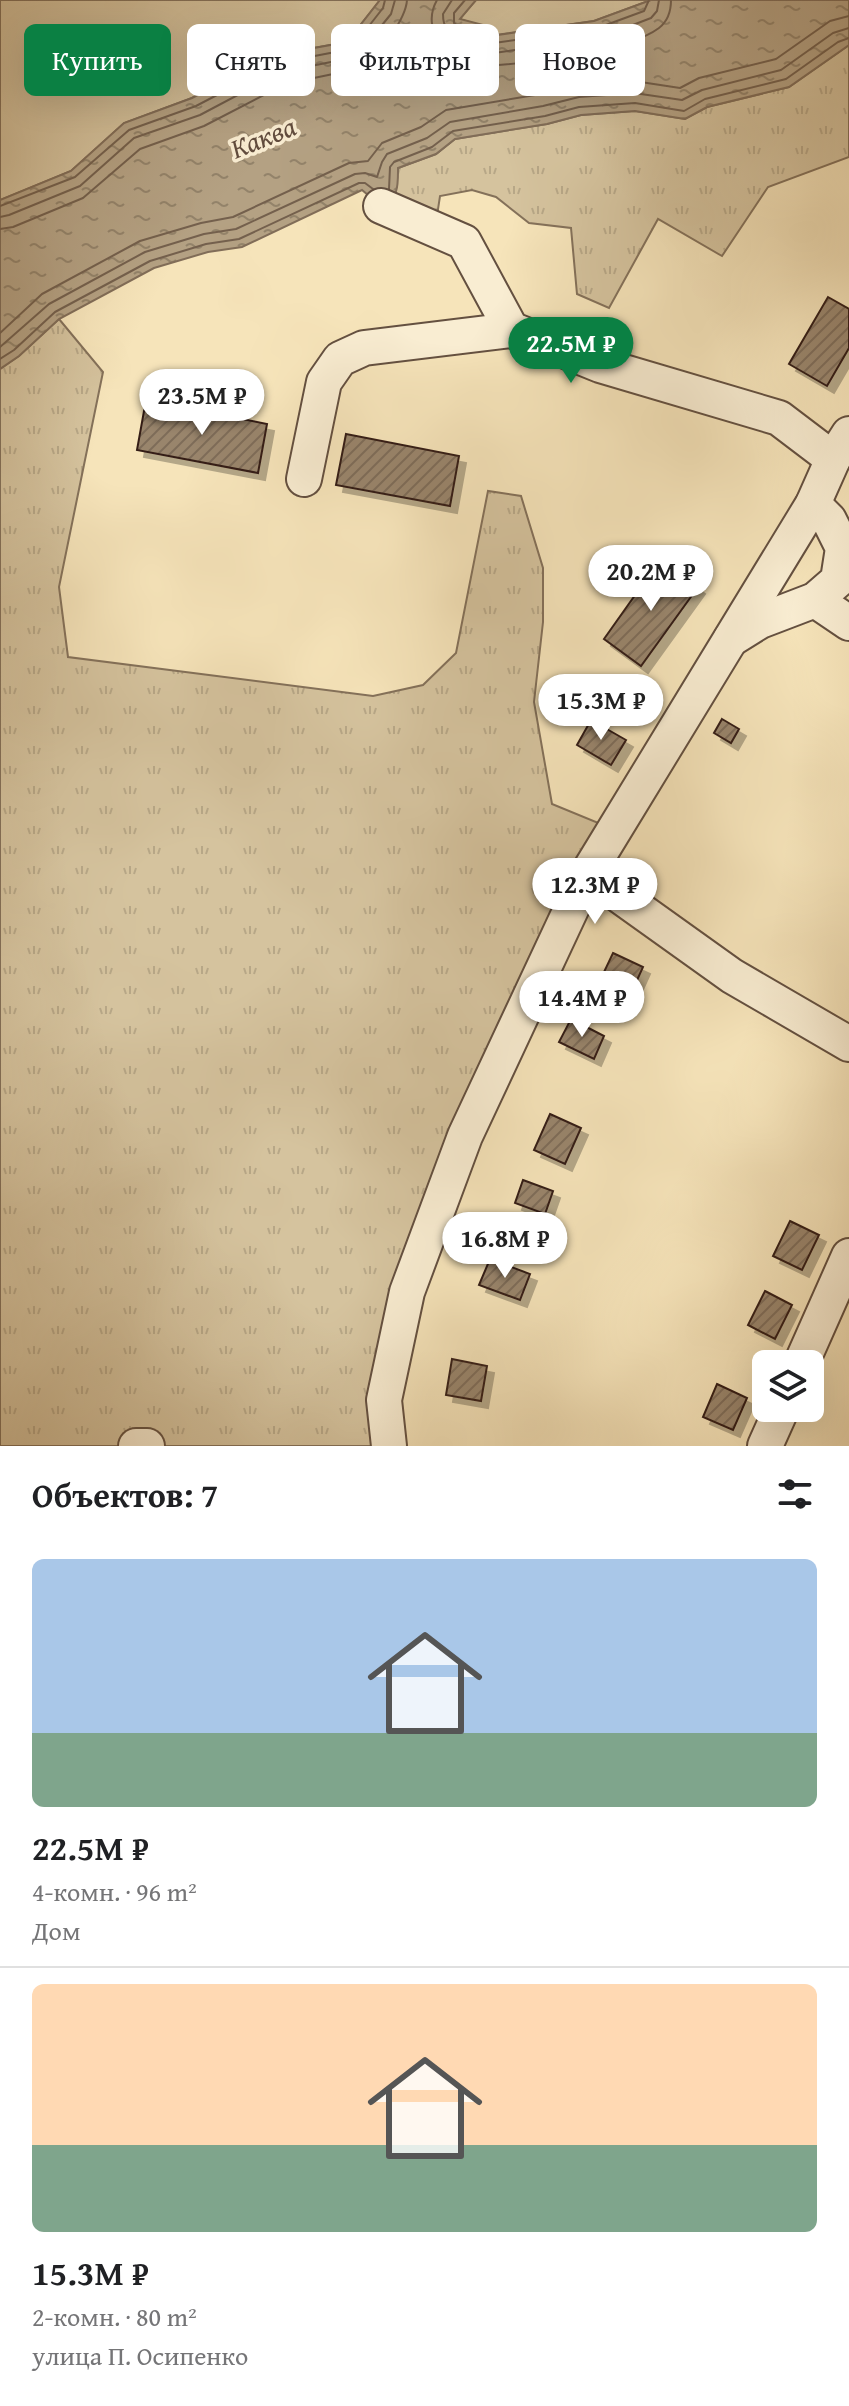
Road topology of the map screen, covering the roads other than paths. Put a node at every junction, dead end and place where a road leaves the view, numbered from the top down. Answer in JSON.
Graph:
{"nodes":[{"id":1,"x":381,"y":206,"type":"dead end"},
{"id":2,"x":535,"y":340,"type":"junction"},
{"id":3,"x":841,"y":446,"type":"edge"},
{"id":4,"x":304,"y":479,"type":"dead end"},
{"id":5,"x":813,"y":504,"type":"junction"},
{"id":6,"x":815,"y":600,"type":"junction"},
{"id":7,"x":849,"y":623,"type":"edge"},
{"id":8,"x":727,"y":642,"type":"junction"},
{"id":9,"x":588,"y":873,"type":"junction"},
{"id":10,"x":849,"y":1044,"type":"edge"},
{"id":11,"x":849,"y":1256,"type":"edge"},
{"id":12,"x":807,"y":1350,"type":"edge"},
{"id":13,"x":776,"y":1422,"type":"edge"},
{"id":14,"x":136,"y":1446,"type":"edge"},
{"id":15,"x":147,"y":1446,"type":"edge"},
{"id":16,"x":389,"y":1446,"type":"edge"},
{"id":17,"x":765,"y":1446,"type":"edge"}],
"edges":[{"from":1,"to":2,"type":"street"},
{"from":2,"to":3,"type":"street"},
{"from":2,"to":4,"type":"street"},
{"from":3,"to":5,"type":"street"},
{"from":5,"to":6,"type":"street"},
{"from":5,"to":8,"type":"street"},
{"from":6,"to":7,"type":"street"},
{"from":6,"to":8,"type":"street"},
{"from":8,"to":9,"type":"street"},
{"from":9,"to":10,"type":"street"},
{"from":9,"to":16,"type":"street"},
{"from":11,"to":12,"type":"street"},
{"from":13,"to":17,"type":"street"},
{"from":14,"to":15,"type":"street"}]}
